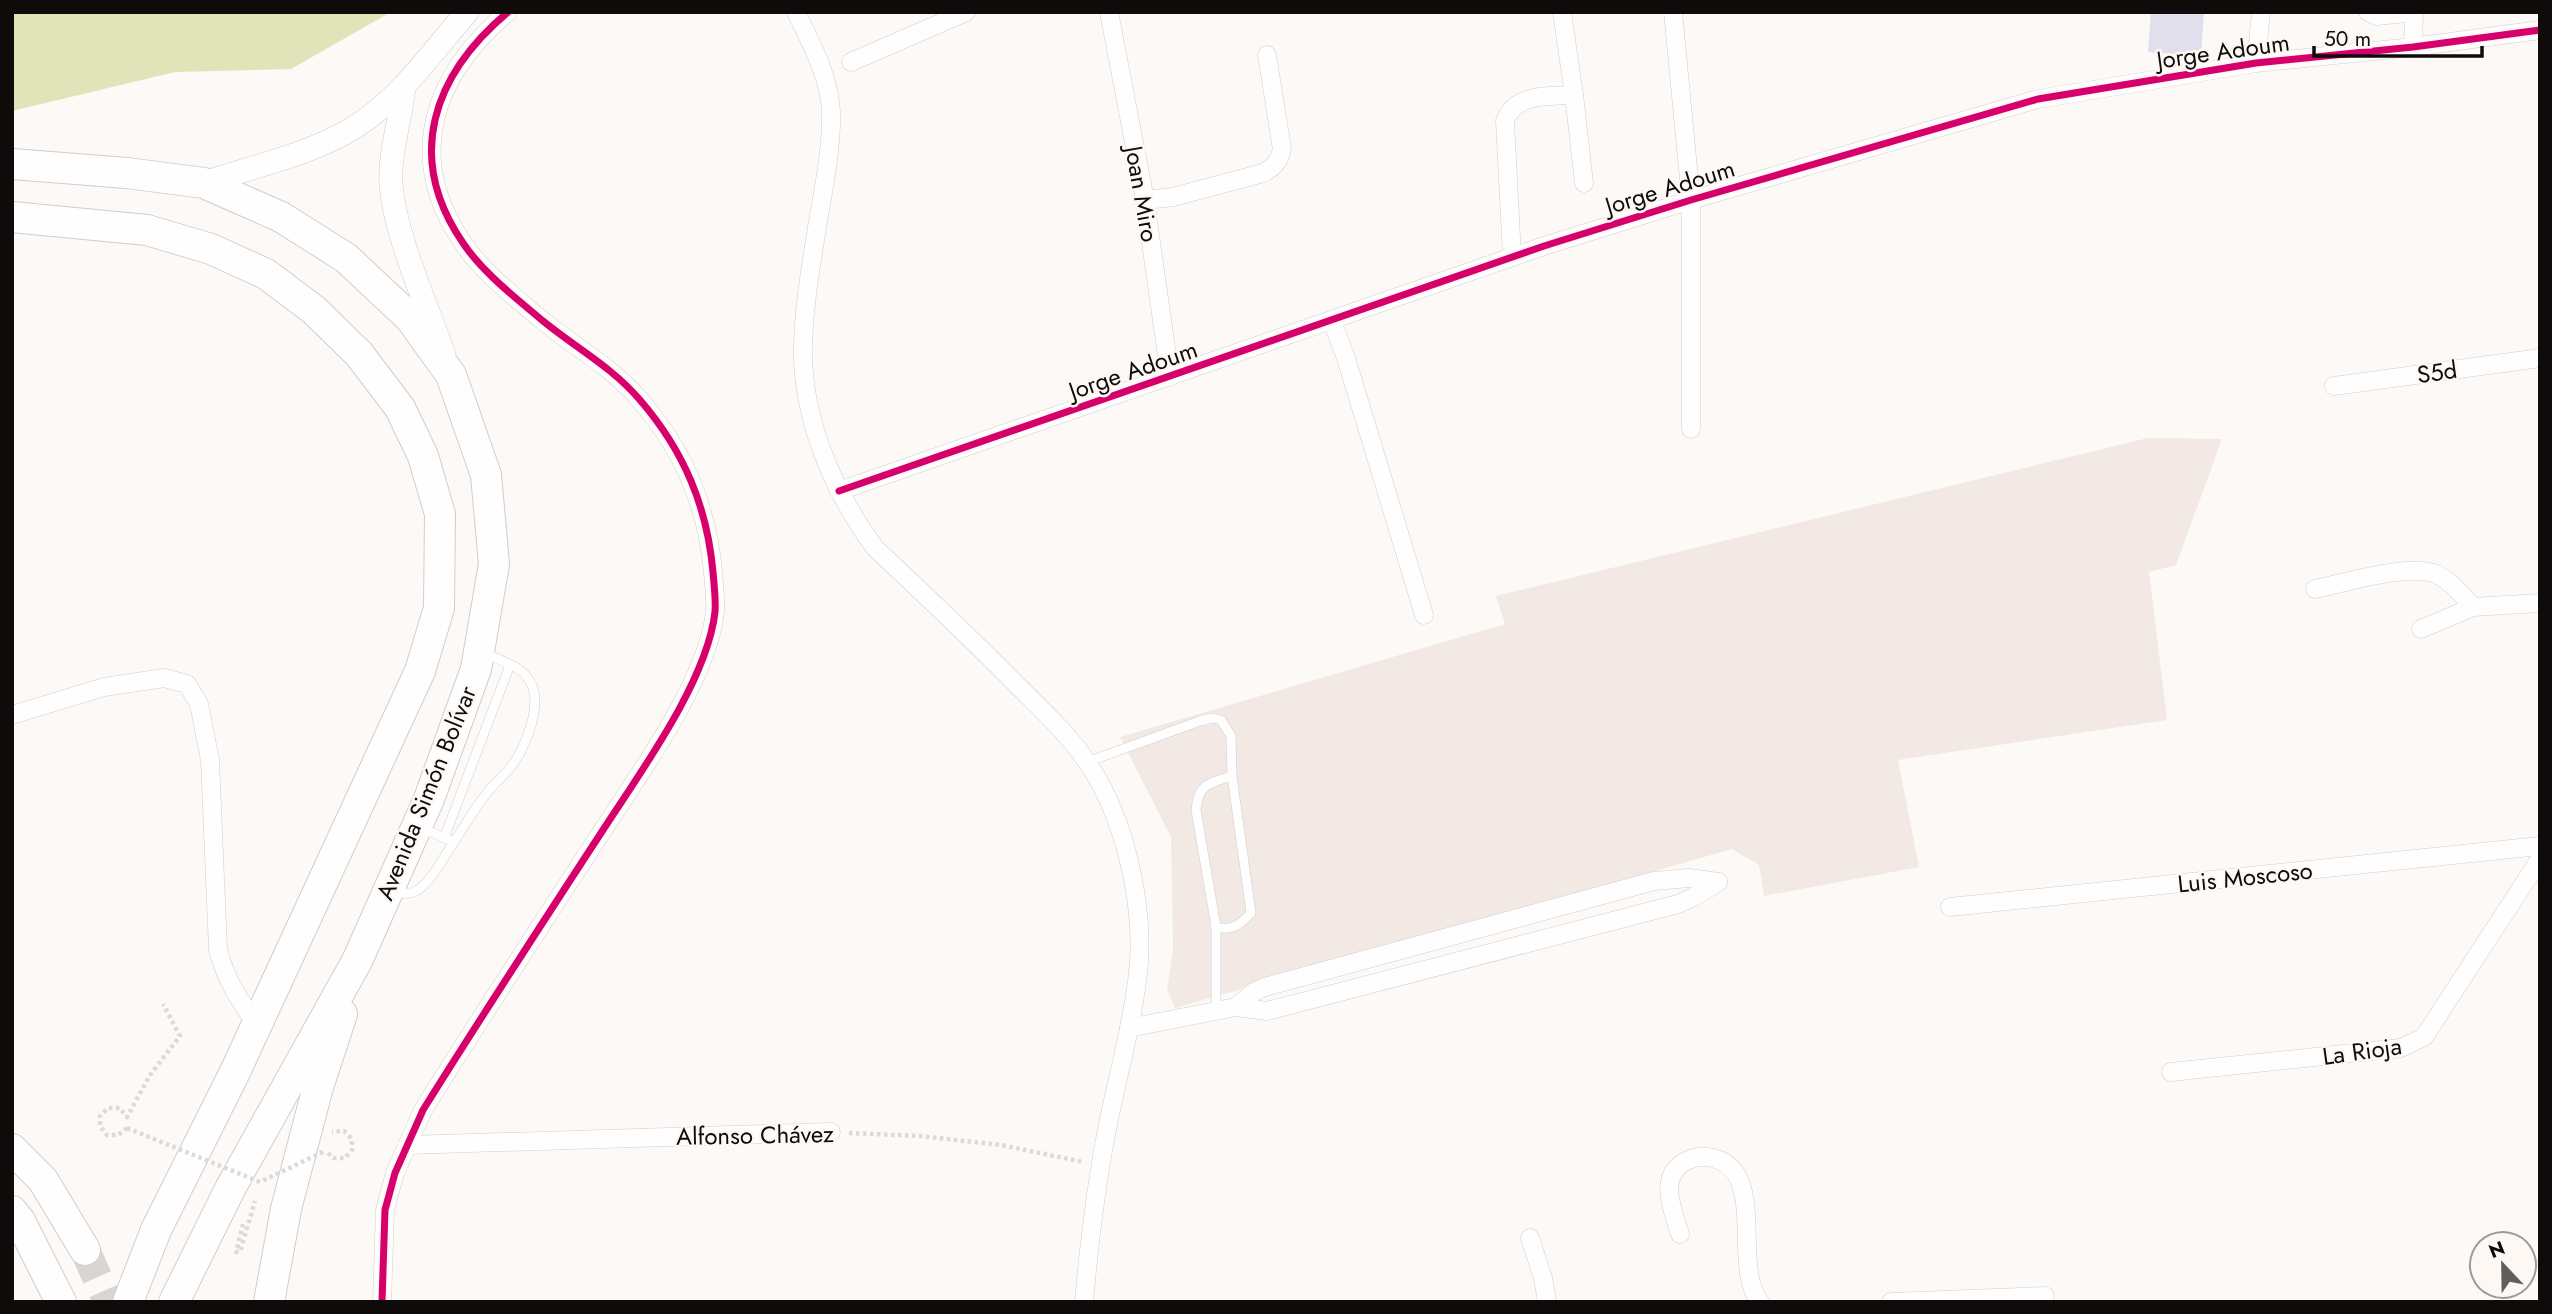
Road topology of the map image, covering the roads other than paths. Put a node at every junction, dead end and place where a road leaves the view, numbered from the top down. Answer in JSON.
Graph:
{"nodes":[{"id":1,"x":467,"y":12,"type":"edge"},
{"id":2,"x":508,"y":12,"type":"edge"},
{"id":3,"x":796,"y":12,"type":"edge"},
{"id":4,"x":966,"y":12,"type":"edge"},
{"id":5,"x":1109,"y":12,"type":"edge"},
{"id":6,"x":1562,"y":12,"type":"edge"},
{"id":7,"x":1673,"y":12,"type":"edge"},
{"id":8,"x":2261,"y":12,"type":"edge"},
{"id":9,"x":2368,"y":12,"type":"edge"},
{"id":10,"x":2414,"y":12,"type":"edge"},
{"id":11,"x":2540,"y":30,"type":"edge"},
{"id":12,"x":439,"y":45,"type":"junction"},
{"id":13,"x":2413,"y":47,"type":"junction"},
{"id":14,"x":1267,"y":55,"type":"dead end"},
{"id":15,"x":461,"y":60,"type":"junction"},
{"id":16,"x":851,"y":62,"type":"dead end"},
{"id":17,"x":2256,"y":63,"type":"junction"},
{"id":18,"x":404,"y":87,"type":"junction"},
{"id":19,"x":1574,"y":94,"type":"junction"},
{"id":20,"x":12,"y":164,"type":"edge"},
{"id":21,"x":204,"y":183,"type":"junction"},
{"id":22,"x":1584,"y":183,"type":"dead end"},
{"id":23,"x":1145,"y":200,"type":"junction"},
{"id":24,"x":1691,"y":200,"type":"junction"},
{"id":25,"x":12,"y":217,"type":"edge"},
{"id":26,"x":1512,"y":257,"type":"junction"},
{"id":27,"x":1332,"y":321,"type":"junction"},
{"id":28,"x":2540,"y":358,"type":"edge"},
{"id":29,"x":451,"y":375,"type":"junction"},
{"id":30,"x":1170,"y":377,"type":"junction"},
{"id":31,"x":2334,"y":386,"type":"dead end"},
{"id":32,"x":1691,"y":429,"type":"dead end"},
{"id":33,"x":839,"y":491,"type":"junction"},
{"id":34,"x":2315,"y":589,"type":"dead end"},
{"id":35,"x":2540,"y":603,"type":"edge"},
{"id":36,"x":2473,"y":607,"type":"junction"},
{"id":37,"x":1424,"y":615,"type":"dead end"},
{"id":38,"x":2421,"y":629,"type":"dead end"},
{"id":39,"x":480,"y":650,"type":"junction"},
{"id":40,"x":510,"y":665,"type":"junction"},
{"id":41,"x":12,"y":715,"type":"edge"},
{"id":42,"x":1087,"y":762,"type":"junction"},
{"id":43,"x":1232,"y":776,"type":"junction"},
{"id":44,"x":431,"y":832,"type":"junction"},
{"id":45,"x":454,"y":842,"type":"junction"},
{"id":46,"x":2540,"y":846,"type":"edge"},
{"id":47,"x":2540,"y":859,"type":"edge"},
{"id":48,"x":386,"y":891,"type":"junction"},
{"id":49,"x":1950,"y":907,"type":"dead end"},
{"id":50,"x":1216,"y":927,"type":"junction"},
{"id":51,"x":1452,"y":935,"type":"junction"},
{"id":52,"x":357,"y":961,"type":"junction"},
{"id":53,"x":1460,"y":961,"type":"junction"},
{"id":54,"x":1236,"y":1007,"type":"junction"},
{"id":55,"x":1216,"y":1011,"type":"junction"},
{"id":56,"x":257,"y":1026,"type":"junction"},
{"id":57,"x":1129,"y":1028,"type":"junction"},
{"id":58,"x":2171,"y":1072,"type":"dead end"},
{"id":59,"x":831,"y":1132,"type":"road end"},
{"id":60,"x":407,"y":1145,"type":"junction"},
{"id":61,"x":12,"y":1149,"type":"edge"},
{"id":62,"x":12,"y":1211,"type":"edge"},
{"id":63,"x":1680,"y":1234,"type":"dead end"},
{"id":64,"x":1530,"y":1238,"type":"dead end"},
{"id":65,"x":85,"y":1250,"type":"tunnel mouth"},
{"id":66,"x":2045,"y":1296,"type":"dead end"},
{"id":67,"x":1759,"y":1300,"type":"edge"},
{"id":68,"x":1902,"y":1301,"type":"edge"},
{"id":69,"x":61,"y":1302,"type":"edge"},
{"id":70,"x":128,"y":1302,"type":"edge"},
{"id":71,"x":174,"y":1302,"type":"edge"},
{"id":72,"x":270,"y":1302,"type":"edge"},
{"id":73,"x":382,"y":1302,"type":"edge"},
{"id":74,"x":1084,"y":1302,"type":"edge"},
{"id":75,"x":1547,"y":1302,"type":"edge"},
{"id":76,"x":1891,"y":1302,"type":"edge"}],
"edges":[{"from":1,"to":12,"type":"street"},
{"from":2,"to":15,"type":"street"},
{"from":3,"to":33,"type":"street"},
{"from":4,"to":16,"type":"street"},
{"from":5,"to":23,"type":"street","name":"Joan Miro"},
{"from":6,"to":19,"type":"street"},
{"from":7,"to":24,"type":"street"},
{"from":8,"to":17,"type":"street"},
{"from":9,"to":10,"type":"street"},
{"from":10,"to":13,"type":"street"},
{"from":11,"to":13,"type":"street","name":"Jorge Adoum"},
{"from":12,"to":15,"type":"street"},
{"from":12,"to":18,"type":"street"},
{"from":13,"to":17,"type":"street","name":"Jorge Adoum"},
{"from":14,"to":23,"type":"street"},
{"from":15,"to":60,"type":"street"},
{"from":17,"to":24,"type":"street","name":"Jorge Adoum"},
{"from":18,"to":21,"type":"street"},
{"from":18,"to":29,"type":"street"},
{"from":19,"to":22,"type":"street"},
{"from":19,"to":26,"type":"street"},
{"from":20,"to":21,"type":"highway","name":"Avenida Simón Bolívar"},
{"from":21,"to":29,"type":"highway","name":"Avenida Simón Bolívar"},
{"from":23,"to":30,"type":"street","name":"Joan Miro"},
{"from":24,"to":26,"type":"street","name":"Jorge Adoum"},
{"from":24,"to":32,"type":"street"},
{"from":25,"to":56,"type":"highway"},
{"from":26,"to":27,"type":"street","name":"Jorge Adoum"},
{"from":27,"to":30,"type":"street","name":"Jorge Adoum"},
{"from":27,"to":37,"type":"street"},
{"from":28,"to":31,"type":"street","name":"S5d"},
{"from":29,"to":39,"type":"highway","name":"Avenida Simón Bolívar"},
{"from":30,"to":33,"type":"street","name":"Jorge Adoum"},
{"from":33,"to":42,"type":"street"},
{"from":34,"to":36,"type":"street"},
{"from":35,"to":36,"type":"street"},
{"from":36,"to":38,"type":"street"},
{"from":39,"to":40,"type":"lane"},
{"from":39,"to":44,"type":"highway","name":"Avenida Simón Bolívar"},
{"from":40,"to":44,"type":"lane"},
{"from":40,"to":45,"type":"lane"},
{"from":41,"to":56,"type":"street"},
{"from":42,"to":43,"type":"lane"},
{"from":42,"to":57,"type":"street"},
{"from":43,"to":50,"type":"lane"},
{"from":43,"to":50,"type":"lane"},
{"from":44,"to":45,"type":"lane"},
{"from":44,"to":48,"type":"highway","name":"Avenida Simón Bolívar"},
{"from":45,"to":48,"type":"lane"},
{"from":46,"to":49,"type":"street","name":"Luis Moscoso"},
{"from":47,"to":58,"type":"street","name":"La Rioja"},
{"from":48,"to":52,"type":"highway","name":"Avenida Simón Bolívar"},
{"from":50,"to":55,"type":"lane"},
{"from":51,"to":53,"type":"street"},
{"from":51,"to":53,"type":"street"},
{"from":51,"to":54,"type":"street"},
{"from":52,"to":71,"type":"highway","name":"Avenida Simón Bolívar"},
{"from":52,"to":72,"type":"highway"},
{"from":53,"to":54,"type":"street"},
{"from":54,"to":55,"type":"street"},
{"from":55,"to":57,"type":"street"},
{"from":56,"to":70,"type":"highway"},
{"from":57,"to":74,"type":"street"},
{"from":59,"to":60,"type":"street","name":"Alfonso Chávez"},
{"from":60,"to":73,"type":"street"},
{"from":61,"to":65,"type":"highway"},
{"from":62,"to":69,"type":"highway"},
{"from":63,"to":67,"type":"street"},
{"from":64,"to":75,"type":"street"},
{"from":66,"to":68,"type":"street"},
{"from":68,"to":76,"type":"street"}]}
